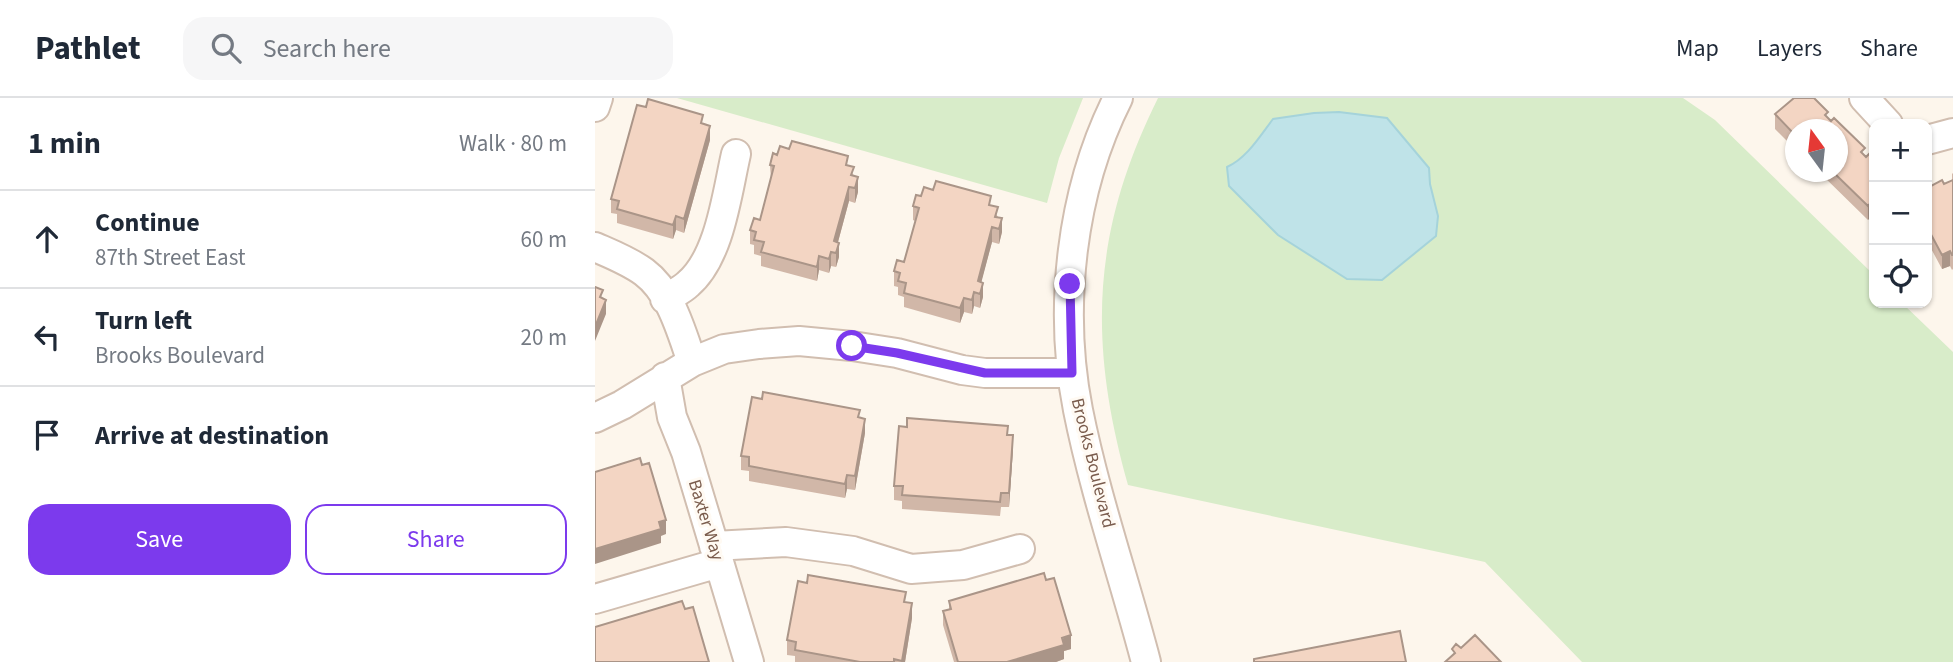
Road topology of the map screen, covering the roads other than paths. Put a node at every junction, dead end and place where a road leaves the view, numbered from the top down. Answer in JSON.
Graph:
{"nodes":[{"id":1,"x":598,"y":98,"type":"edge"},
{"id":2,"x":1118,"y":98,"type":"edge"},
{"id":3,"x":1864,"y":98,"type":"edge"},
{"id":4,"x":595,"y":107,"type":"edge"},
{"id":5,"x":1883,"y":119,"type":"edge"},
{"id":6,"x":1953,"y":133,"type":"edge"},
{"id":7,"x":1932,"y":139,"type":"edge"},
{"id":8,"x":736,"y":154,"type":"dead end"},
{"id":9,"x":595,"y":247,"type":"edge"},
{"id":10,"x":665,"y":299,"type":"junction"},
{"id":11,"x":692,"y":362,"type":"junction"},
{"id":12,"x":1072,"y":373,"type":"junction"},
{"id":13,"x":665,"y":377,"type":"junction"},
{"id":14,"x":595,"y":418,"type":"edge"},
{"id":15,"x":1020,"y":549,"type":"dead end"},
{"id":16,"x":716,"y":554,"type":"junction"},
{"id":17,"x":595,"y":599,"type":"edge"},
{"id":18,"x":749,"y":662,"type":"edge"},
{"id":19,"x":1146,"y":662,"type":"edge"}],
"edges":[{"from":1,"to":4,"type":"street"},
{"from":2,"to":12,"type":"street","name":"Brooks Boulevard"},
{"from":3,"to":5,"type":"street"},
{"from":6,"to":7,"type":"street"},
{"from":8,"to":10,"type":"street"},
{"from":9,"to":10,"type":"street"},
{"from":10,"to":11,"type":"street"},
{"from":11,"to":12,"type":"street"},
{"from":11,"to":13,"type":"street"},
{"from":12,"to":19,"type":"street","name":"Brooks Boulevard"},
{"from":13,"to":14,"type":"street"},
{"from":13,"to":16,"type":"street","name":"Baxter Way"},
{"from":15,"to":16,"type":"street"},
{"from":16,"to":17,"type":"street"},
{"from":16,"to":18,"type":"street","name":"Baxter Way"}]}
